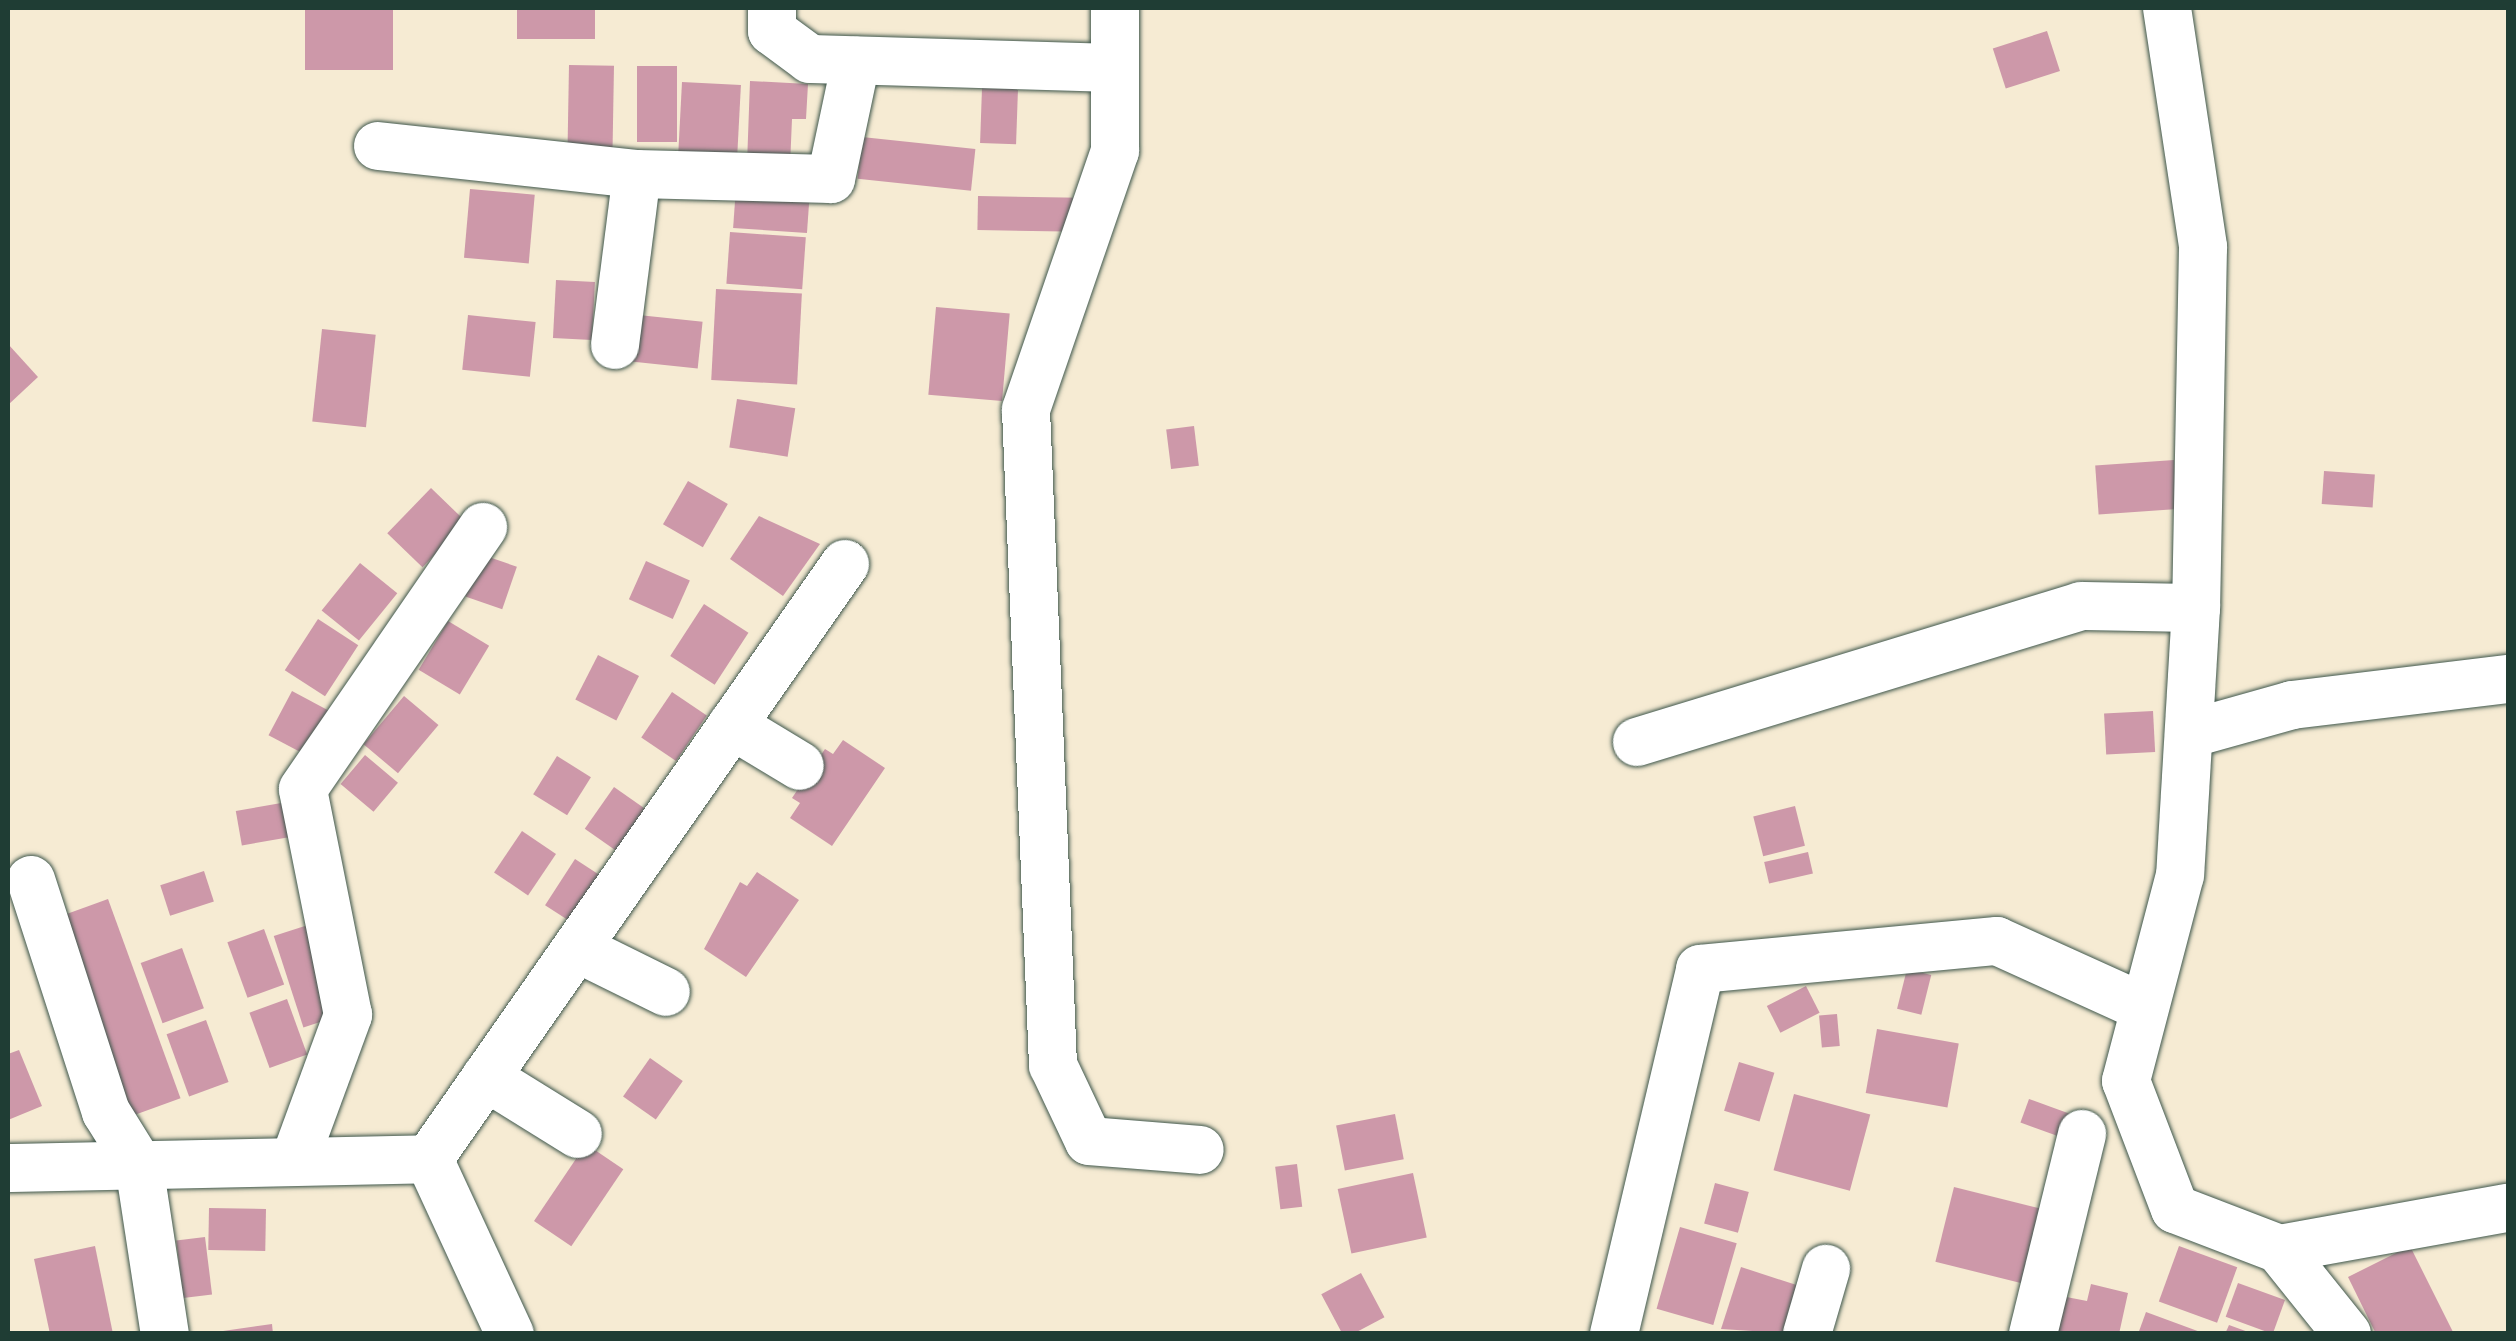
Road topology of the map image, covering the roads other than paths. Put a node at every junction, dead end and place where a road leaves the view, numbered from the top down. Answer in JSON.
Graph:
{"nodes":[{"id":1,"x":772,"y":8,"type":"edge"},
{"id":2,"x":1116,"y":8,"type":"edge"},
{"id":3,"x":2167,"y":8,"type":"edge"},
{"id":4,"x":856,"y":61,"type":"junction"},
{"id":5,"x":1116,"y":68,"type":"junction"},
{"id":6,"x":378,"y":146,"type":"dead end"},
{"id":7,"x":637,"y":174,"type":"junction"},
{"id":8,"x":614,"y":344,"type":"dead end"},
{"id":9,"x":483,"y":528,"type":"dead end"},
{"id":10,"x":845,"y":564,"type":"dead end"},
{"id":11,"x":2196,"y":608,"type":"junction"},
{"id":12,"x":2508,"y":680,"type":"edge"},
{"id":13,"x":732,"y":726,"type":"junction"},
{"id":14,"x":2189,"y":734,"type":"junction"},
{"id":15,"x":1637,"y":742,"type":"dead end"},
{"id":16,"x":800,"y":766,"type":"dead end"},
{"id":17,"x":31,"y":880,"type":"dead end"},
{"id":18,"x":576,"y":948,"type":"junction"},
{"id":19,"x":666,"y":992,"type":"dead end"},
{"id":20,"x":2145,"y":1008,"type":"junction"},
{"id":21,"x":486,"y":1077,"type":"junction"},
{"id":22,"x":578,"y":1134,"type":"dead end"},
{"id":23,"x":2082,"y":1134,"type":"dead end"},
{"id":24,"x":1200,"y":1150,"type":"dead end"},
{"id":25,"x":429,"y":1159,"type":"junction"},
{"id":26,"x":294,"y":1162,"type":"junction"},
{"id":27,"x":140,"y":1165,"type":"junction"},
{"id":28,"x":8,"y":1168,"type":"edge"},
{"id":29,"x":2508,"y":1208,"type":"edge"},
{"id":30,"x":2279,"y":1249,"type":"junction"},
{"id":31,"x":1826,"y":1270,"type":"dead end"},
{"id":32,"x":165,"y":1334,"type":"edge"},
{"id":33,"x":510,"y":1334,"type":"edge"},
{"id":34,"x":1614,"y":1334,"type":"edge"},
{"id":35,"x":1807,"y":1334,"type":"edge"},
{"id":36,"x":2033,"y":1334,"type":"edge"},
{"id":37,"x":2347,"y":1334,"type":"edge"}],
"edges":[{"from":1,"to":4,"type":"street"},
{"from":2,"to":5,"type":"street"},
{"from":3,"to":11,"type":"street"},
{"from":4,"to":5,"type":"street"},
{"from":4,"to":7,"type":"street"},
{"from":5,"to":24,"type":"street"},
{"from":6,"to":7,"type":"street"},
{"from":7,"to":8,"type":"street"},
{"from":9,"to":26,"type":"street"},
{"from":10,"to":13,"type":"street"},
{"from":11,"to":14,"type":"street"},
{"from":11,"to":15,"type":"street"},
{"from":12,"to":14,"type":"street"},
{"from":13,"to":16,"type":"street"},
{"from":13,"to":18,"type":"street"},
{"from":14,"to":20,"type":"street"},
{"from":17,"to":27,"type":"street"},
{"from":18,"to":19,"type":"street"},
{"from":18,"to":21,"type":"street"},
{"from":20,"to":30,"type":"street"},
{"from":20,"to":34,"type":"street"},
{"from":21,"to":22,"type":"street"},
{"from":21,"to":25,"type":"street"},
{"from":23,"to":36,"type":"street"},
{"from":25,"to":26,"type":"street"},
{"from":25,"to":33,"type":"street"},
{"from":26,"to":27,"type":"street"},
{"from":27,"to":28,"type":"street"},
{"from":27,"to":32,"type":"street"},
{"from":29,"to":30,"type":"street"},
{"from":30,"to":37,"type":"street"},
{"from":31,"to":35,"type":"street"}]}
